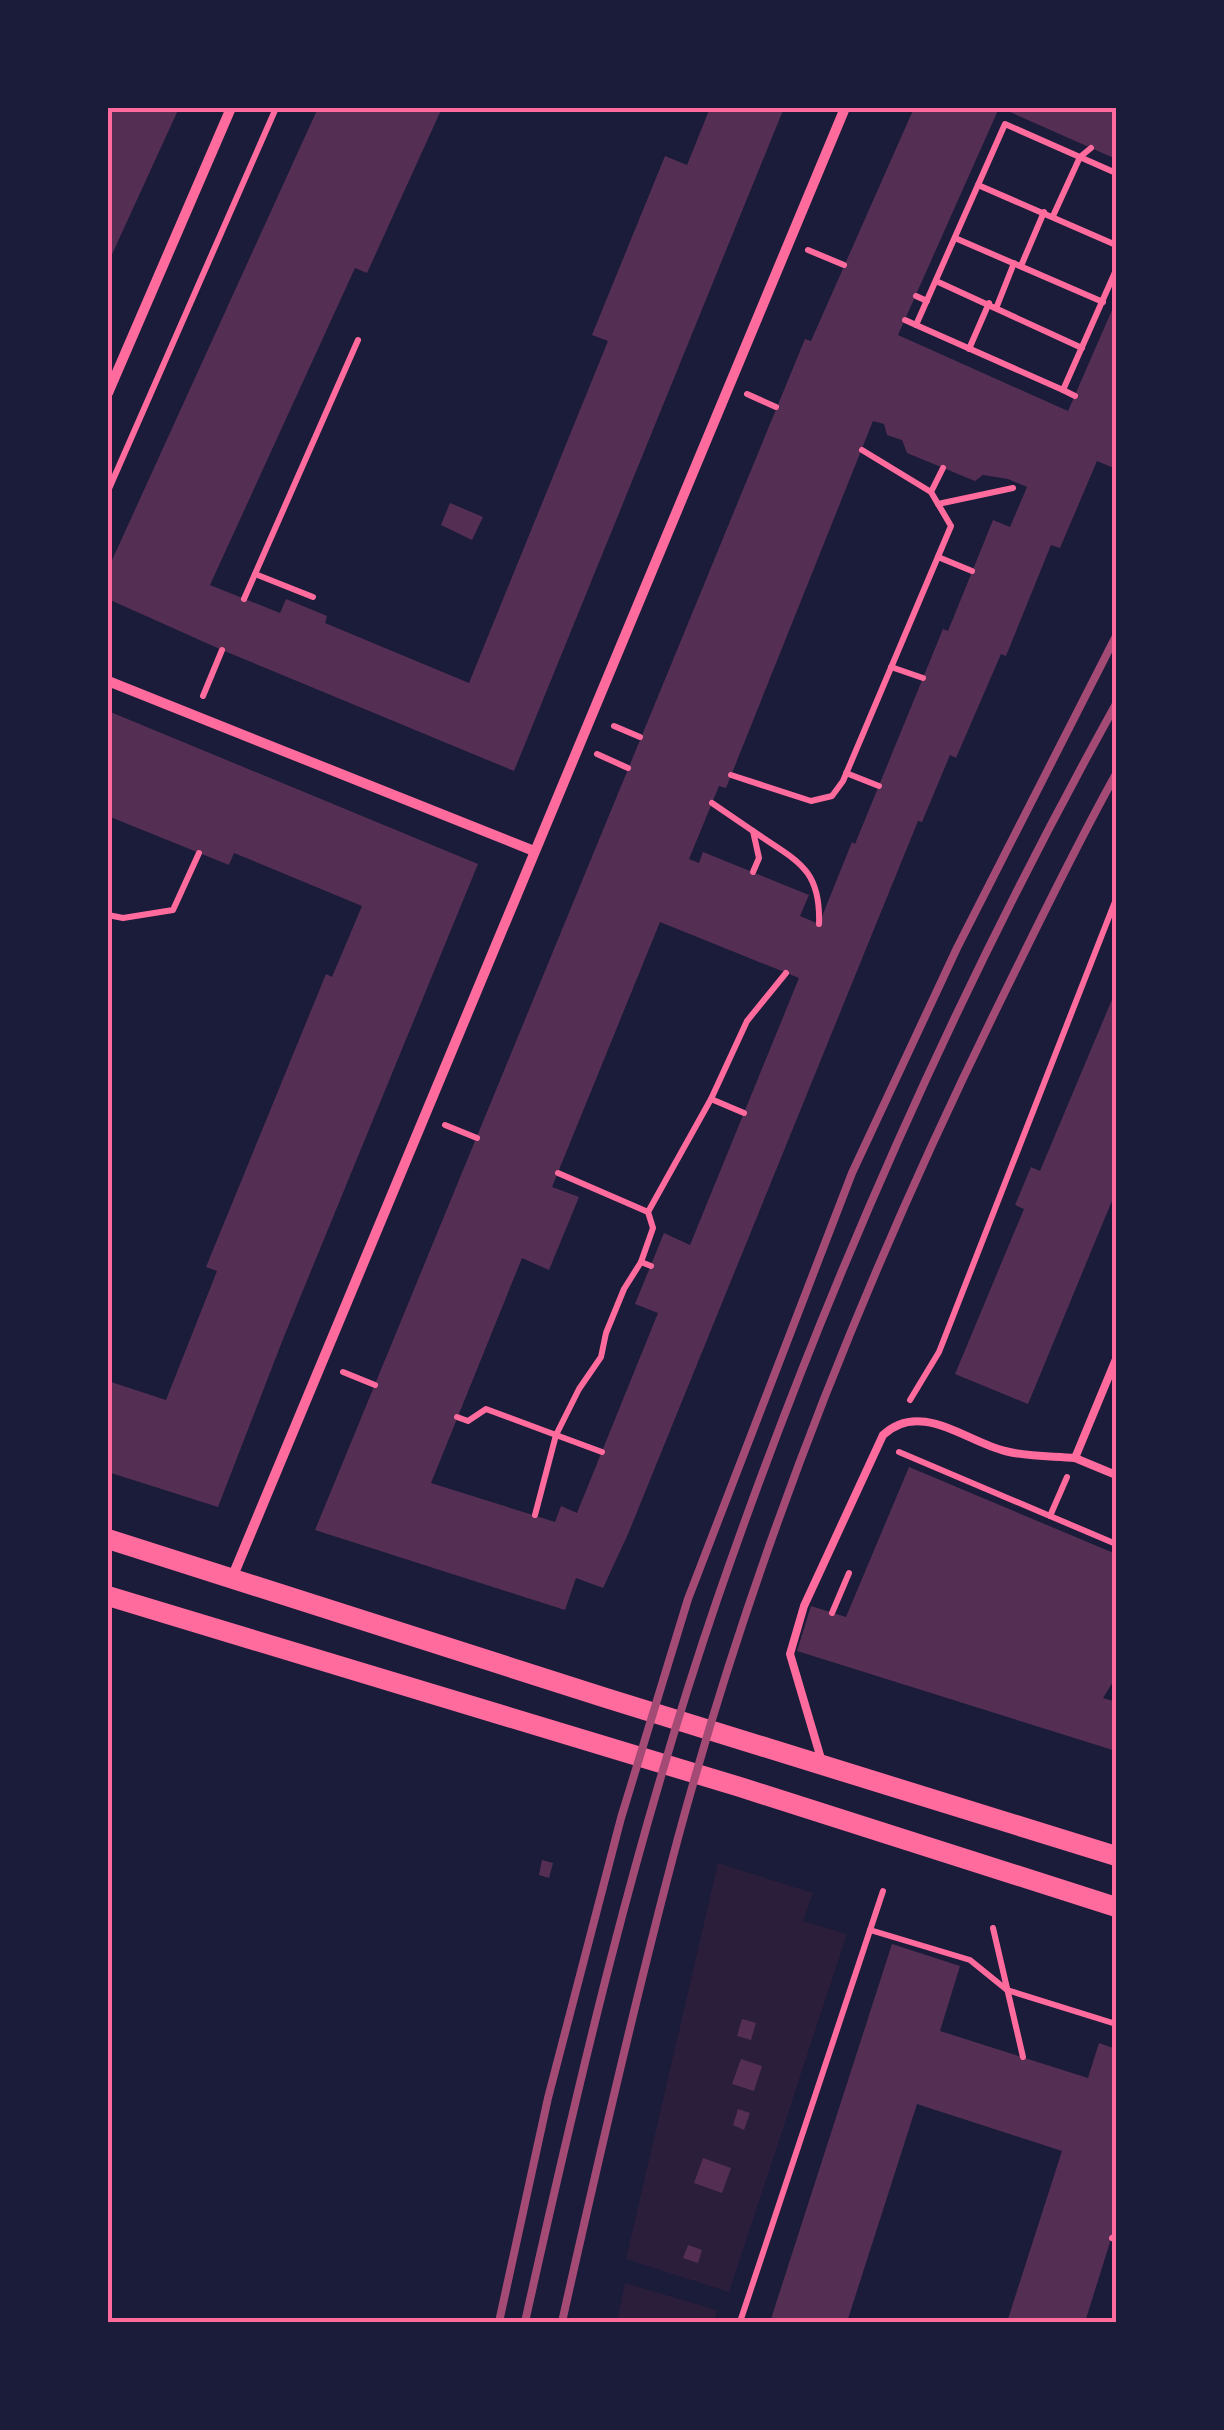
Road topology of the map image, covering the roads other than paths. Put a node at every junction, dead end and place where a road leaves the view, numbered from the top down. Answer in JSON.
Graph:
{"nodes":[{"id":1,"x":232,"y":108,"type":"edge"},
{"id":2,"x":845,"y":108,"type":"edge"},
{"id":3,"x":108,"y":392,"type":"edge"},
{"id":4,"x":108,"y":680,"type":"edge"},
{"id":5,"x":534,"y":851,"type":"junction"},
{"id":6,"x":1116,"y":1359,"type":"edge"},
{"id":7,"x":1076,"y":1458,"type":"junction"},
{"id":8,"x":1116,"y":1475,"type":"edge"},
{"id":9,"x":108,"y":1539,"type":"edge"},
{"id":10,"x":232,"y":1579,"type":"junction"},
{"id":11,"x":108,"y":1596,"type":"edge"},
{"id":12,"x":824,"y":1766,"type":"junction"},
{"id":13,"x":1116,"y":1856,"type":"edge"},
{"id":14,"x":1116,"y":1907,"type":"edge"}],
"edges":[{"from":1,"to":3,"type":"street"},
{"from":2,"to":5,"type":"street"},
{"from":4,"to":5,"type":"street"},
{"from":5,"to":10,"type":"street"},
{"from":6,"to":7,"type":"lane"},
{"from":7,"to":8,"type":"lane"},
{"from":7,"to":12,"type":"lane"},
{"from":9,"to":10,"type":"main road"},
{"from":10,"to":12,"type":"main road"},
{"from":11,"to":14,"type":"main road"},
{"from":12,"to":13,"type":"main road"}]}
